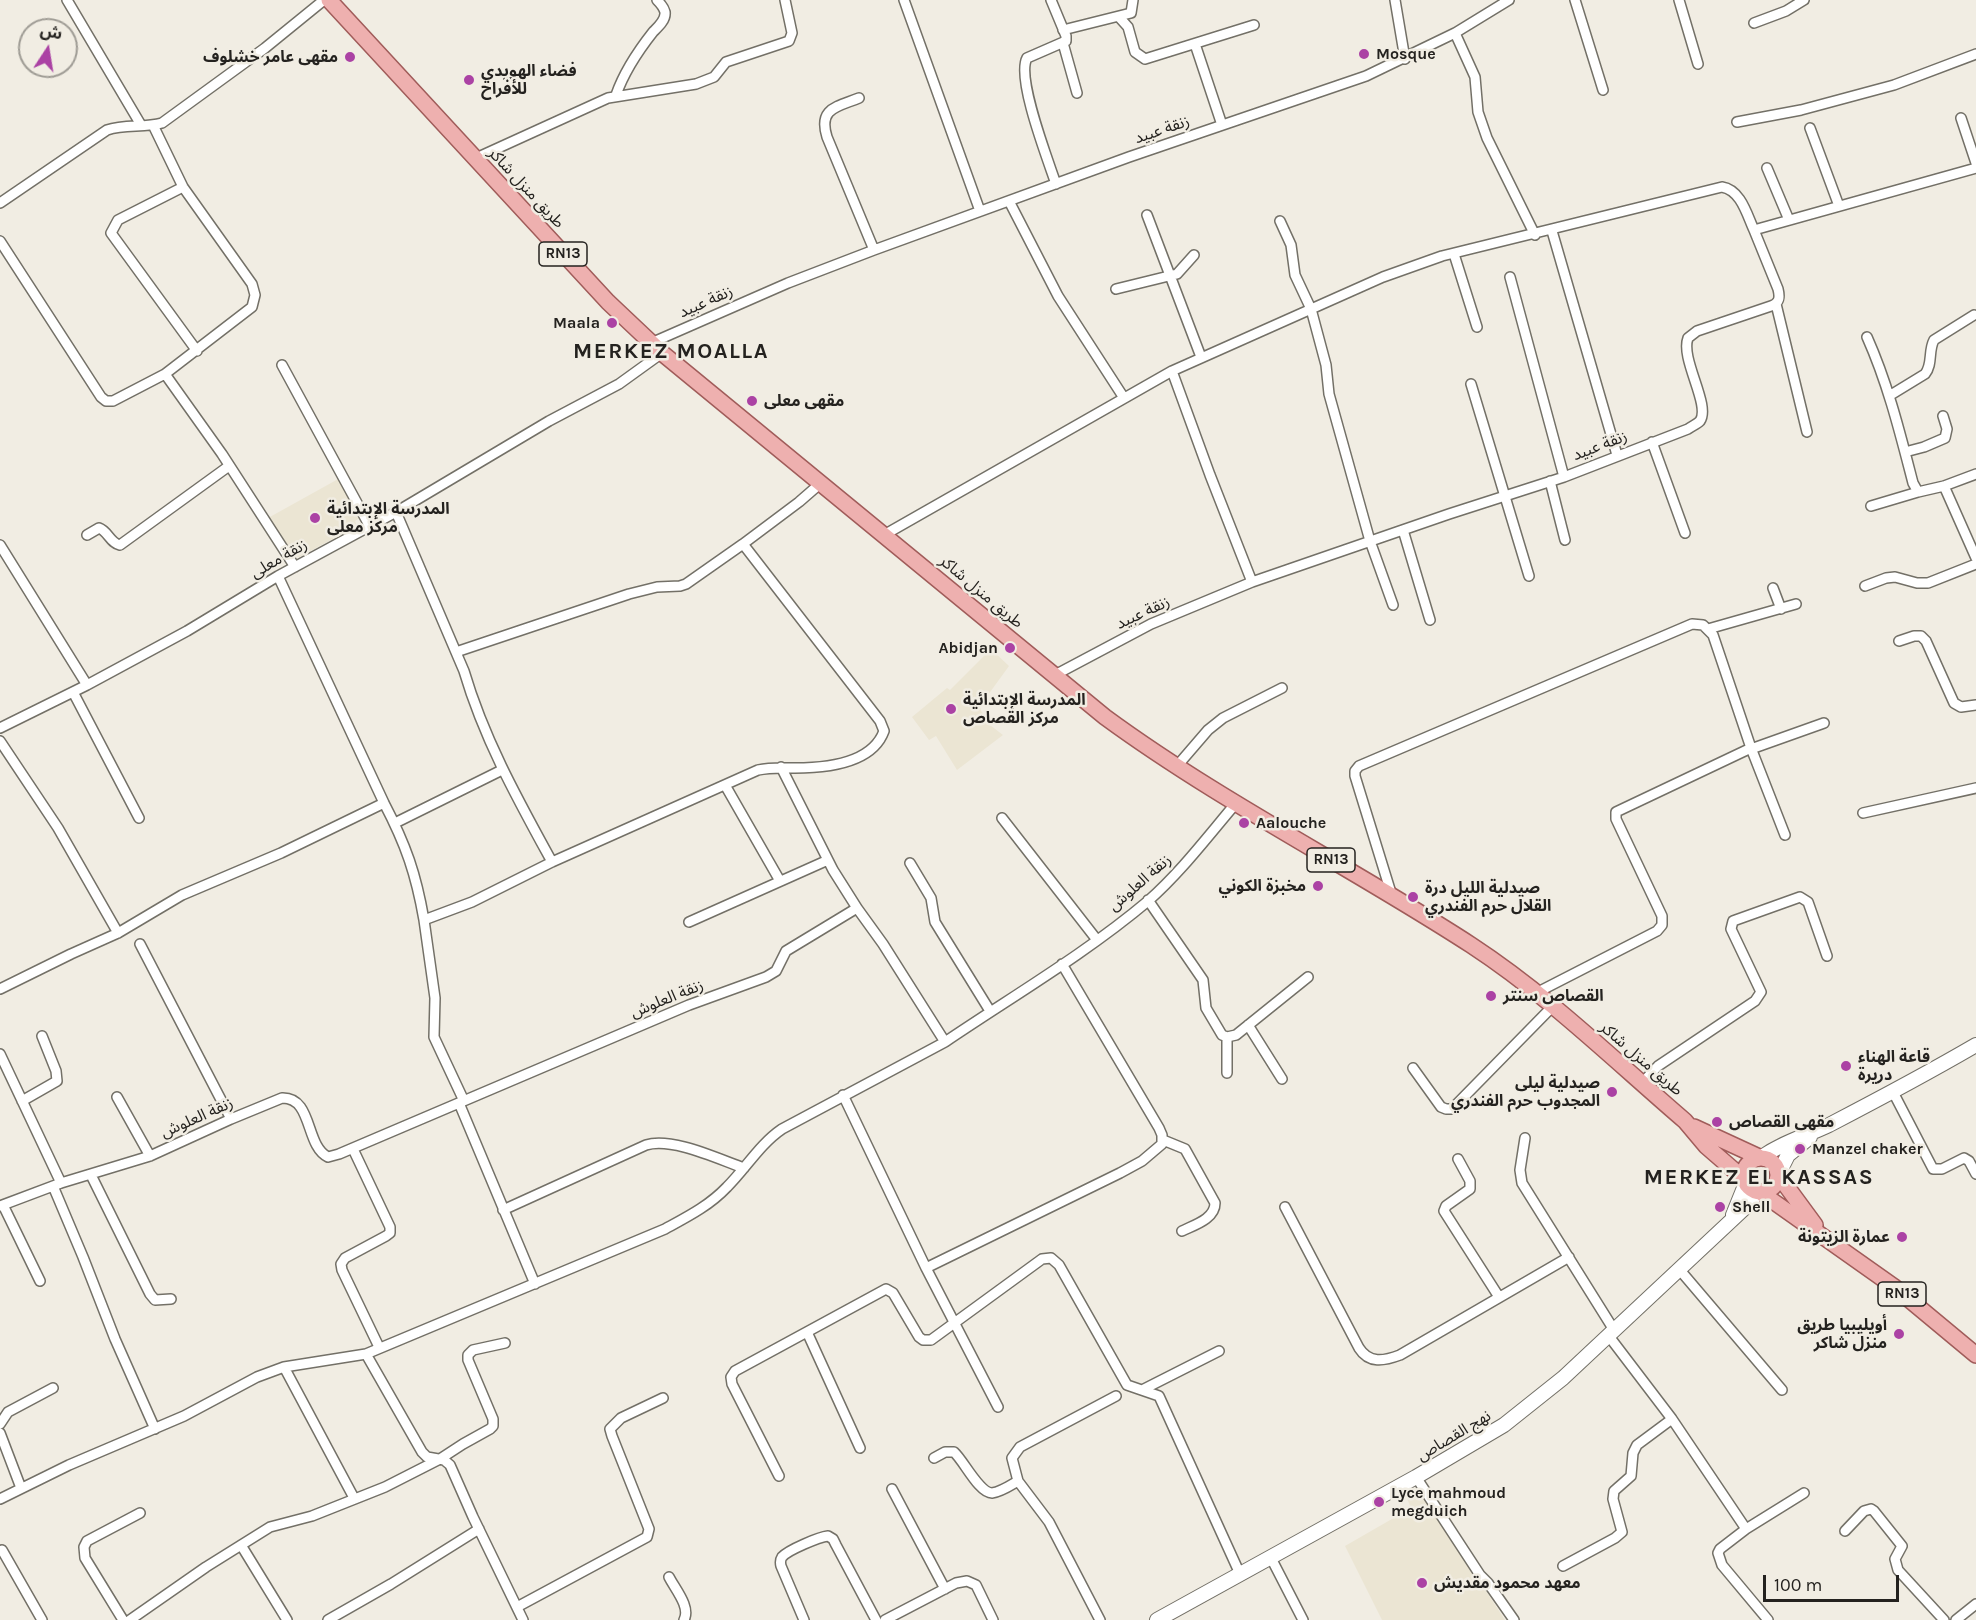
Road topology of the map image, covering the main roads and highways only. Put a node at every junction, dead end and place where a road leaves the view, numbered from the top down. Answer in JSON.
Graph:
{"nodes":[{"id":1,"x":329,"y":0,"type":"edge"},
{"id":2,"x":1685,"y":1121,"type":"junction"},
{"id":3,"x":1761,"y":1157,"type":"junction"},
{"id":4,"x":1779,"y":1175,"type":"junction"},
{"id":5,"x":1752,"y":1186,"type":"junction"},
{"id":6,"x":1825,"y":1236,"type":"junction"},
{"id":7,"x":1976,"y":1355,"type":"edge"}],
"edges":[{"from":1,"to":2,"type":"main road","name":"طريق منزل شاكر","number":"RN13"},
{"from":2,"to":3,"type":"main road","name":"طريق منزل شاكر","number":"RN13"},
{"from":2,"to":5,"type":"main road","name":"طريق منزل شاكر","number":"RN13"},
{"from":3,"to":4,"type":"main road","number":"RN13"},
{"from":3,"to":5,"type":"main road"},
{"from":4,"to":5,"type":"main road"},
{"from":4,"to":6,"type":"main road","name":"طريق منزل شاكر","number":"RN13"},
{"from":5,"to":6,"type":"main road","name":"طريق منزل شاكر","number":"RN13"},
{"from":6,"to":7,"type":"main road","name":"طريق منزل شاكر","number":"RN13"}]}
